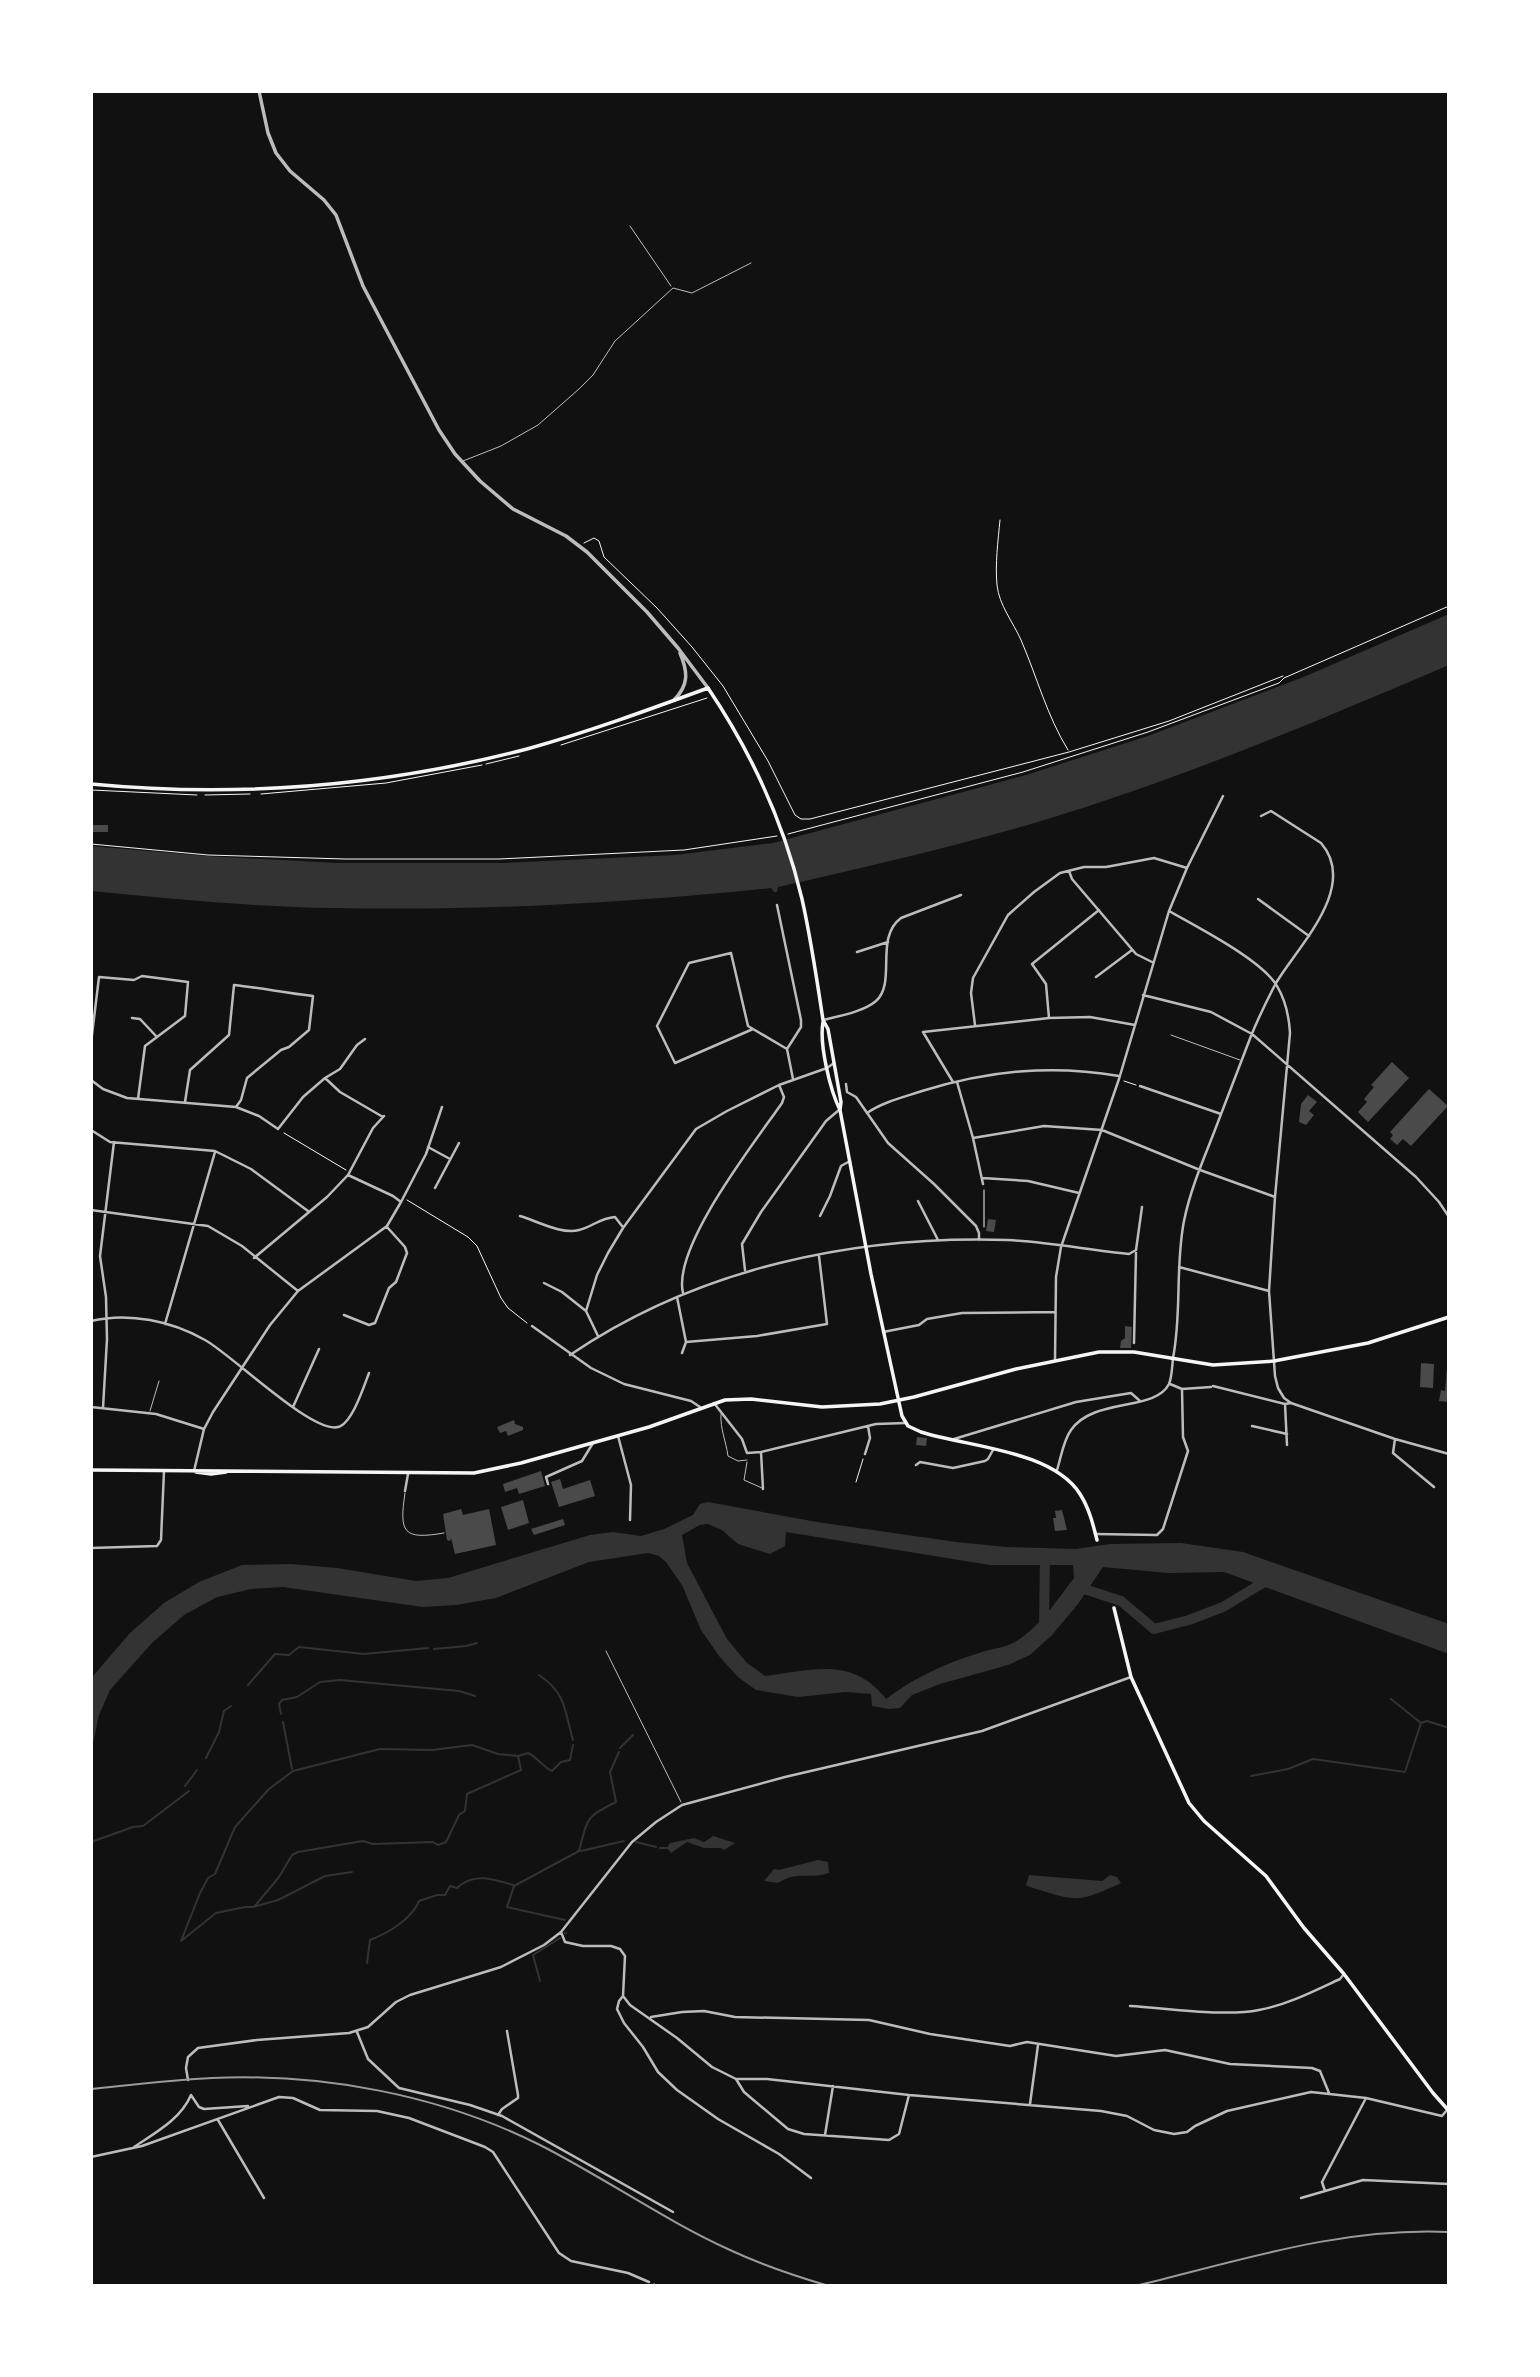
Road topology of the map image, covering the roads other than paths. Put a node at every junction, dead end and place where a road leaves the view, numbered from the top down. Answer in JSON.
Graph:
{"nodes":[{"id":1,"x":259,"y":91,"type":"edge"},
{"id":2,"x":630,"y":226,"type":"dead end"},
{"id":3,"x":751,"y":263,"type":"dead end"},
{"id":4,"x":673,"y":288,"type":"junction"},
{"id":5,"x":461,"y":462,"type":"junction"},
{"id":6,"x":678,"y":648,"type":"junction"},
{"id":7,"x":708,"y":688,"type":"junction"},
{"id":8,"x":674,"y":701,"type":"junction"},
{"id":9,"x":91,"y":784,"type":"edge"},
{"id":10,"x":1223,"y":796,"type":"dead end"},
{"id":11,"x":1261,"y":816,"type":"dead end"},
{"id":12,"x":1187,"y":869,"type":"junction"},
{"id":13,"x":1069,"y":870,"type":"junction"},
{"id":14,"x":961,"y":895,"type":"dead end"},
{"id":15,"x":1258,"y":900,"type":"dead end"},
{"id":16,"x":777,"y":905,"type":"dead end"},
{"id":17,"x":1099,"y":910,"type":"junction"},
{"id":18,"x":1169,"y":911,"type":"junction"},
{"id":19,"x":1309,"y":936,"type":"junction"},
{"id":20,"x":888,"y":942,"type":"junction"},
{"id":21,"x":1132,"y":950,"type":"junction"},
{"id":22,"x":857,"y":952,"type":"dead end"},
{"id":23,"x":1153,"y":962,"type":"junction"},
{"id":24,"x":1096,"y":977,"type":"dead end"},
{"id":25,"x":1276,"y":984,"type":"junction"},
{"id":26,"x":1143,"y":995,"type":"junction"},
{"id":27,"x":132,"y":1018,"type":"dead end"},
{"id":28,"x":1049,"y":1018,"type":"junction"},
{"id":29,"x":823,"y":1020,"type":"junction"},
{"id":30,"x":975,"y":1025,"type":"junction"},
{"id":31,"x":1135,"y":1025,"type":"junction"},
{"id":32,"x":753,"y":1029,"type":"junction"},
{"id":33,"x":1252,"y":1034,"type":"junction"},
{"id":34,"x":1171,"y":1035,"type":"dead end"},
{"id":35,"x":156,"y":1036,"type":"junction"},
{"id":36,"x":365,"y":1039,"type":"dead end"},
{"id":37,"x":91,"y":1043,"type":"edge"},
{"id":38,"x":788,"y":1049,"type":"junction"},
{"id":39,"x":1242,"y":1060,"type":"junction"},
{"id":40,"x":834,"y":1063,"type":"junction"},
{"id":41,"x":1287,"y":1065,"type":"junction"},
{"id":42,"x":827,"y":1068,"type":"junction"},
{"id":43,"x":325,"y":1078,"type":"junction"},
{"id":44,"x":1119,"y":1078,"type":"junction"},
{"id":45,"x":793,"y":1079,"type":"junction"},
{"id":46,"x":91,"y":1080,"type":"edge"},
{"id":47,"x":955,"y":1082,"type":"junction"},
{"id":48,"x":846,"y":1084,"type":"dead end"},
{"id":49,"x":779,"y":1085,"type":"junction"},
{"id":50,"x":1140,"y":1086,"type":"road end"},
{"id":51,"x":138,"y":1099,"type":"junction"},
{"id":52,"x":185,"y":1102,"type":"junction"},
{"id":53,"x":236,"y":1107,"type":"junction"},
{"id":54,"x":442,"y":1107,"type":"dead end"},
{"id":55,"x":840,"y":1110,"type":"junction"},
{"id":56,"x":867,"y":1113,"type":"junction"},
{"id":57,"x":1221,"y":1114,"type":"junction"},
{"id":58,"x":91,"y":1130,"type":"edge"},
{"id":59,"x":1102,"y":1130,"type":"junction"},
{"id":60,"x":974,"y":1138,"type":"junction"},
{"id":61,"x":114,"y":1142,"type":"junction"},
{"id":62,"x":459,"y":1143,"type":"dead end"},
{"id":63,"x":428,"y":1147,"type":"junction"},
{"id":64,"x":215,"y":1152,"type":"junction"},
{"id":65,"x":450,"y":1159,"type":"junction"},
{"id":66,"x":850,"y":1161,"type":"junction"},
{"id":67,"x":1200,"y":1170,"type":"junction"},
{"id":68,"x":348,"y":1175,"type":"junction"},
{"id":69,"x":982,"y":1178,"type":"junction"},
{"id":70,"x":983,"y":1184,"type":"road end"},
{"id":71,"x":435,"y":1188,"type":"dead end"},
{"id":72,"x":1079,"y":1193,"type":"junction"},
{"id":73,"x":1275,"y":1197,"type":"junction"},
{"id":74,"x":918,"y":1201,"type":"dead end"},
{"id":75,"x":401,"y":1202,"type":"junction"},
{"id":76,"x":1142,"y":1207,"type":"dead end"},
{"id":77,"x":91,"y":1210,"type":"edge"},
{"id":78,"x":105,"y":1212,"type":"junction"},
{"id":79,"x":308,"y":1212,"type":"junction"},
{"id":80,"x":520,"y":1216,"type":"dead end"},
{"id":81,"x":820,"y":1216,"type":"dead end"},
{"id":82,"x":1449,"y":1217,"type":"edge"},
{"id":83,"x":193,"y":1223,"type":"junction"},
{"id":84,"x":387,"y":1226,"type":"junction"},
{"id":85,"x":623,"y":1228,"type":"junction"},
{"id":86,"x":938,"y":1240,"type":"junction"},
{"id":87,"x":979,"y":1240,"type":"junction"},
{"id":88,"x":866,"y":1246,"type":"junction"},
{"id":89,"x":1061,"y":1247,"type":"junction"},
{"id":90,"x":1136,"y":1250,"type":"junction"},
{"id":91,"x":819,"y":1255,"type":"junction"},
{"id":92,"x":254,"y":1258,"type":"junction"},
{"id":93,"x":1179,"y":1267,"type":"junction"},
{"id":94,"x":745,"y":1270,"type":"junction"},
{"id":95,"x":544,"y":1283,"type":"dead end"},
{"id":96,"x":298,"y":1291,"type":"junction"},
{"id":97,"x":1269,"y":1291,"type":"junction"},
{"id":98,"x":682,"y":1293,"type":"junction"},
{"id":99,"x":677,"y":1297,"type":"junction"},
{"id":100,"x":586,"y":1311,"type":"junction"},
{"id":101,"x":1055,"y":1311,"type":"junction"},
{"id":102,"x":344,"y":1315,"type":"dead end"},
{"id":103,"x":106,"y":1317,"type":"junction"},
{"id":104,"x":1449,"y":1317,"type":"edge"},
{"id":105,"x":91,"y":1321,"type":"edge"},
{"id":106,"x":165,"y":1324,"type":"junction"},
{"id":107,"x":532,"y":1326,"type":"road end"},
{"id":108,"x":883,"y":1332,"type":"junction"},
{"id":109,"x":598,"y":1336,"type":"junction"},
{"id":110,"x":686,"y":1342,"type":"junction"},
{"id":111,"x":1135,"y":1343,"type":"dead end"},
{"id":112,"x":319,"y":1349,"type":"dead end"},
{"id":113,"x":682,"y":1353,"type":"dead end"},
{"id":114,"x":570,"y":1355,"type":"junction"},
{"id":115,"x":1173,"y":1359,"type":"junction"},
{"id":116,"x":1055,"y":1360,"type":"junction"},
{"id":117,"x":1274,"y":1361,"type":"junction"},
{"id":118,"x":241,"y":1368,"type":"junction"},
{"id":119,"x":369,"y":1373,"type":"dead end"},
{"id":120,"x":159,"y":1381,"type":"dead end"},
{"id":121,"x":1169,"y":1384,"type":"junction"},
{"id":122,"x":1182,"y":1389,"type":"junction"},
{"id":123,"x":899,"y":1401,"type":"junction"},
{"id":124,"x":1140,"y":1401,"type":"junction"},
{"id":125,"x":714,"y":1403,"type":"junction"},
{"id":126,"x":1292,"y":1403,"type":"junction"},
{"id":127,"x":1285,"y":1404,"type":"junction"},
{"id":128,"x":91,"y":1407,"type":"edge"},
{"id":129,"x":293,"y":1407,"type":"junction"},
{"id":130,"x":103,"y":1408,"type":"junction"},
{"id":131,"x":700,"y":1408,"type":"junction"},
{"id":132,"x":721,"y":1411,"type":"junction"},
{"id":133,"x":150,"y":1413,"type":"junction"},
{"id":134,"x":906,"y":1423,"type":"junction"},
{"id":135,"x":868,"y":1426,"type":"junction"},
{"id":136,"x":1252,"y":1426,"type":"dead end"},
{"id":137,"x":204,"y":1429,"type":"junction"},
{"id":138,"x":1287,"y":1434,"type":"junction"},
{"id":139,"x":618,"y":1436,"type":"junction"},
{"id":140,"x":1395,"y":1439,"type":"junction"},
{"id":141,"x":951,"y":1440,"type":"junction"},
{"id":142,"x":593,"y":1443,"type":"junction"},
{"id":143,"x":1287,"y":1445,"type":"dead end"},
{"id":144,"x":993,"y":1450,"type":"junction"},
{"id":145,"x":761,"y":1452,"type":"junction"},
{"id":146,"x":747,"y":1453,"type":"junction"},
{"id":147,"x":864,"y":1454,"type":"road end"},
{"id":148,"x":1449,"y":1454,"type":"edge"},
{"id":149,"x":747,"y":1460,"type":"junction"},
{"id":150,"x":916,"y":1465,"type":"dead end"},
{"id":151,"x":91,"y":1470,"type":"edge"},
{"id":152,"x":1057,"y":1470,"type":"junction"},
{"id":153,"x":164,"y":1471,"type":"junction"},
{"id":154,"x":194,"y":1471,"type":"junction"},
{"id":155,"x":408,"y":1474,"type":"junction"},
{"id":156,"x":548,"y":1484,"type":"dead end"},
{"id":157,"x":1434,"y":1487,"type":"dead end"},
{"id":158,"x":763,"y":1489,"type":"joint"},
{"id":159,"x":405,"y":1491,"type":"joint"},
{"id":160,"x":630,"y":1520,"type":"dead end"},
{"id":161,"x":444,"y":1533,"type":"dead end"},
{"id":162,"x":1095,"y":1534,"type":"junction"},
{"id":163,"x":1097,"y":1540,"type":"dead end"},
{"id":164,"x":91,"y":1548,"type":"edge"},
{"id":165,"x":1114,"y":1608,"type":"dead end"},
{"id":166,"x":606,"y":1651,"type":"dead end"},
{"id":167,"x":1131,"y":1677,"type":"junction"},
{"id":168,"x":682,"y":1805,"type":"junction"},
{"id":169,"x":561,"y":1932,"type":"junction"},
{"id":170,"x":1344,"y":1974,"type":"junction"},
{"id":171,"x":624,"y":1996,"type":"junction"},
{"id":172,"x":1130,"y":2006,"type":"dead end"},
{"id":173,"x":649,"y":2017,"type":"junction"},
{"id":174,"x":357,"y":2031,"type":"junction"},
{"id":175,"x":508,"y":2031,"type":"dead end"},
{"id":176,"x":1038,"y":2044,"type":"junction"},
{"id":177,"x":736,"y":2079,"type":"junction"},
{"id":178,"x":188,"y":2080,"type":"dead end"},
{"id":179,"x":833,"y":2085,"type":"junction"},
{"id":180,"x":1329,"y":2093,"type":"junction"},
{"id":181,"x":909,"y":2095,"type":"junction"},
{"id":182,"x":1366,"y":2098,"type":"junction"},
{"id":183,"x":1030,"y":2104,"type":"junction"},
{"id":184,"x":251,"y":2106,"type":"junction"},
{"id":185,"x":1448,"y":2110,"type":"edge"},
{"id":186,"x":498,"y":2115,"type":"junction"},
{"id":187,"x":218,"y":2120,"type":"junction"},
{"id":188,"x":825,"y":2135,"type":"junction"},
{"id":189,"x":134,"y":2147,"type":"junction"},
{"id":190,"x":91,"y":2157,"type":"edge"},
{"id":191,"x":811,"y":2178,"type":"dead end"},
{"id":192,"x":1449,"y":2184,"type":"edge"},
{"id":193,"x":1325,"y":2191,"type":"junction"},
{"id":194,"x":264,"y":2198,"type":"dead end"},
{"id":195,"x":1301,"y":2198,"type":"dead end"},
{"id":196,"x":673,"y":2212,"type":"dead end"},
{"id":197,"x":649,"y":2282,"type":"road end"}],
"edges":[{"from":1,"to":5,"type":"street"},
{"from":2,"to":4,"type":"lane"},
{"from":3,"to":4,"type":"lane"},
{"from":4,"to":5,"type":"lane"},
{"from":5,"to":6,"type":"street"},
{"from":6,"to":7,"type":"street"},
{"from":6,"to":8,"type":"street"},
{"from":7,"to":8,"type":"main road"},
{"from":7,"to":29,"type":"main road"},
{"from":8,"to":9,"type":"main road"},
{"from":10,"to":12,"type":"street"},
{"from":11,"to":19,"type":"street"},
{"from":12,"to":13,"type":"street"},
{"from":12,"to":18,"type":"street"},
{"from":13,"to":17,"type":"street"},
{"from":13,"to":30,"type":"street"},
{"from":14,"to":20,"type":"street"},
{"from":15,"to":19,"type":"street"},
{"from":16,"to":38,"type":"street"},
{"from":17,"to":21,"type":"street"},
{"from":17,"to":28,"type":"street"},
{"from":18,"to":23,"type":"street"},
{"from":18,"to":25,"type":"street"},
{"from":19,"to":25,"type":"street"},
{"from":20,"to":22,"type":"street"},
{"from":20,"to":29,"type":"street"},
{"from":21,"to":23,"type":"street"},
{"from":21,"to":24,"type":"street"},
{"from":23,"to":26,"type":"street"},
{"from":25,"to":33,"type":"street"},
{"from":25,"to":41,"type":"street"},
{"from":26,"to":31,"type":"street"},
{"from":26,"to":33,"type":"street"},
{"from":27,"to":35,"type":"street"},
{"from":28,"to":30,"type":"street"},
{"from":28,"to":31,"type":"street"},
{"from":29,"to":40,"type":"main road"},
{"from":29,"to":42,"type":"main road"},
{"from":30,"to":47,"type":"street"},
{"from":31,"to":44,"type":"street"},
{"from":32,"to":32,"type":"street"},
{"from":32,"to":38,"type":"street"},
{"from":33,"to":39,"type":"street"},
{"from":33,"to":41,"type":"street"},
{"from":34,"to":39,"type":"lane"},
{"from":35,"to":37,"type":"street"},
{"from":35,"to":51,"type":"street"},
{"from":36,"to":43,"type":"street"},
{"from":38,"to":45,"type":"street"},
{"from":39,"to":57,"type":"street"},
{"from":40,"to":42,"type":"street"},
{"from":40,"to":55,"type":"main road"},
{"from":41,"to":73,"type":"street"},
{"from":41,"to":82,"type":"street"},
{"from":42,"to":45,"type":"street"},
{"from":42,"to":55,"type":"main road"},
{"from":43,"to":53,"type":"street"},
{"from":43,"to":68,"type":"street"},
{"from":44,"to":47,"type":"street"},
{"from":44,"to":59,"type":"street"},
{"from":45,"to":49,"type":"street"},
{"from":46,"to":51,"type":"street"},
{"from":47,"to":56,"type":"street"},
{"from":47,"to":60,"type":"street"},
{"from":48,"to":56,"type":"street"},
{"from":49,"to":85,"type":"street"},
{"from":49,"to":98,"type":"street"},
{"from":50,"to":57,"type":"street"},
{"from":51,"to":52,"type":"street"},
{"from":52,"to":53,"type":"street"},
{"from":52,"to":53,"type":"street"},
{"from":54,"to":63,"type":"street"},
{"from":55,"to":66,"type":"main road"},
{"from":55,"to":94,"type":"street"},
{"from":56,"to":87,"type":"street"},
{"from":57,"to":67,"type":"street"},
{"from":58,"to":61,"type":"street"},
{"from":59,"to":60,"type":"street"},
{"from":59,"to":67,"type":"street"},
{"from":59,"to":72,"type":"street"},
{"from":60,"to":69,"type":"street"},
{"from":61,"to":64,"type":"street"},
{"from":61,"to":78,"type":"street"},
{"from":62,"to":65,"type":"street"},
{"from":63,"to":65,"type":"street"},
{"from":63,"to":75,"type":"street"},
{"from":64,"to":79,"type":"street"},
{"from":64,"to":83,"type":"street"},
{"from":65,"to":71,"type":"street"},
{"from":66,"to":81,"type":"street"},
{"from":66,"to":88,"type":"main road"},
{"from":67,"to":73,"type":"street"},
{"from":67,"to":93,"type":"street"},
{"from":68,"to":75,"type":"street"},
{"from":68,"to":79,"type":"street"},
{"from":69,"to":70,"type":"street"},
{"from":69,"to":72,"type":"street"},
{"from":72,"to":89,"type":"street"},
{"from":73,"to":97,"type":"street"},
{"from":74,"to":86,"type":"street"},
{"from":75,"to":84,"type":"street"},
{"from":76,"to":90,"type":"street"},
{"from":77,"to":78,"type":"street"},
{"from":78,"to":83,"type":"street"},
{"from":78,"to":103,"type":"street"},
{"from":79,"to":92,"type":"street"},
{"from":80,"to":85,"type":"street"},
{"from":83,"to":92,"type":"street"},
{"from":83,"to":106,"type":"street"},
{"from":84,"to":96,"type":"street"},
{"from":84,"to":102,"type":"street"},
{"from":85,"to":100,"type":"street"},
{"from":86,"to":87,"type":"street"},
{"from":86,"to":88,"type":"street"},
{"from":87,"to":89,"type":"street"},
{"from":88,"to":91,"type":"street"},
{"from":88,"to":108,"type":"main road"},
{"from":89,"to":90,"type":"street"},
{"from":89,"to":101,"type":"street"},
{"from":90,"to":111,"type":"street"},
{"from":91,"to":94,"type":"street"},
{"from":91,"to":110,"type":"street"},
{"from":92,"to":96,"type":"street"},
{"from":93,"to":97,"type":"street"},
{"from":93,"to":115,"type":"street"},
{"from":94,"to":98,"type":"street"},
{"from":95,"to":100,"type":"street"},
{"from":96,"to":118,"type":"street"},
{"from":97,"to":117,"type":"street"},
{"from":98,"to":99,"type":"street"},
{"from":99,"to":109,"type":"street"},
{"from":99,"to":110,"type":"street"},
{"from":100,"to":109,"type":"street"},
{"from":101,"to":108,"type":"street"},
{"from":101,"to":116,"type":"street"},
{"from":103,"to":105,"type":"street"},
{"from":103,"to":106,"type":"street"},
{"from":103,"to":130,"type":"street"},
{"from":104,"to":117,"type":"main road"},
{"from":106,"to":118,"type":"street"},
{"from":107,"to":114,"type":"street"},
{"from":108,"to":123,"type":"main road"},
{"from":109,"to":114,"type":"street"},
{"from":110,"to":113,"type":"street"},
{"from":112,"to":129,"type":"street"},
{"from":114,"to":131,"type":"street"},
{"from":115,"to":116,"type":"main road"},
{"from":115,"to":117,"type":"main road"},
{"from":115,"to":121,"type":"street"},
{"from":116,"to":123,"type":"main road"},
{"from":117,"to":126,"type":"street"},
{"from":118,"to":129,"type":"street"},
{"from":118,"to":137,"type":"street"},
{"from":119,"to":129,"type":"street"},
{"from":120,"to":133,"type":"lane"},
{"from":121,"to":122,"type":"street"},
{"from":121,"to":124,"type":"street"},
{"from":122,"to":127,"type":"street"},
{"from":122,"to":162,"type":"street"},
{"from":123,"to":125,"type":"main road"},
{"from":123,"to":134,"type":"main road"},
{"from":124,"to":141,"type":"street"},
{"from":124,"to":152,"type":"street"},
{"from":125,"to":131,"type":"main road"},
{"from":125,"to":132,"type":"street"},
{"from":126,"to":127,"type":"street"},
{"from":126,"to":140,"type":"street"},
{"from":127,"to":138,"type":"street"},
{"from":128,"to":130,"type":"street"},
{"from":130,"to":133,"type":"street"},
{"from":131,"to":139,"type":"main road"},
{"from":132,"to":146,"type":"street"},
{"from":132,"to":149,"type":"lane"},
{"from":133,"to":137,"type":"street"},
{"from":134,"to":135,"type":"street"},
{"from":134,"to":141,"type":"main road"},
{"from":135,"to":145,"type":"street"},
{"from":135,"to":147,"type":"street"},
{"from":136,"to":138,"type":"street"},
{"from":137,"to":154,"type":"street"},
{"from":138,"to":143,"type":"street"},
{"from":139,"to":142,"type":"main road"},
{"from":139,"to":160,"type":"street"},
{"from":140,"to":148,"type":"street"},
{"from":140,"to":157,"type":"street"},
{"from":141,"to":144,"type":"main road"},
{"from":142,"to":155,"type":"main road"},
{"from":142,"to":156,"type":"street"},
{"from":144,"to":150,"type":"street"},
{"from":144,"to":152,"type":"main road"},
{"from":145,"to":146,"type":"street"},
{"from":145,"to":158,"type":"street"},
{"from":146,"to":149,"type":"lane"},
{"from":149,"to":158,"type":"lane"},
{"from":151,"to":153,"type":"main road"},
{"from":152,"to":162,"type":"main road"},
{"from":153,"to":154,"type":"main road"},
{"from":153,"to":164,"type":"street"},
{"from":154,"to":155,"type":"main road"},
{"from":155,"to":159,"type":"street"},
{"from":159,"to":161,"type":"lane"},
{"from":162,"to":163,"type":"main road"},
{"from":165,"to":167,"type":"main road"},
{"from":166,"to":168,"type":"lane"},
{"from":167,"to":168,"type":"street"},
{"from":167,"to":170,"type":"main road"},
{"from":168,"to":169,"type":"street"},
{"from":169,"to":171,"type":"street"},
{"from":169,"to":174,"type":"street"},
{"from":170,"to":172,"type":"street"},
{"from":170,"to":185,"type":"main road"},
{"from":171,"to":173,"type":"street"},
{"from":171,"to":191,"type":"street"},
{"from":173,"to":176,"type":"street"},
{"from":173,"to":177,"type":"street"},
{"from":174,"to":178,"type":"street"},
{"from":174,"to":186,"type":"street"},
{"from":175,"to":186,"type":"street"},
{"from":176,"to":180,"type":"street"},
{"from":176,"to":183,"type":"street"},
{"from":177,"to":179,"type":"street"},
{"from":177,"to":188,"type":"street"},
{"from":179,"to":181,"type":"street"},
{"from":179,"to":188,"type":"street"},
{"from":180,"to":182,"type":"street"},
{"from":180,"to":183,"type":"street"},
{"from":181,"to":183,"type":"street"},
{"from":181,"to":188,"type":"street"},
{"from":182,"to":185,"type":"street"},
{"from":182,"to":193,"type":"street"},
{"from":184,"to":187,"type":"street"},
{"from":184,"to":189,"type":"street"},
{"from":184,"to":197,"type":"street"},
{"from":186,"to":196,"type":"street"},
{"from":187,"to":189,"type":"street"},
{"from":187,"to":194,"type":"street"},
{"from":189,"to":190,"type":"street"},
{"from":192,"to":193,"type":"street"},
{"from":193,"to":195,"type":"street"}]}
